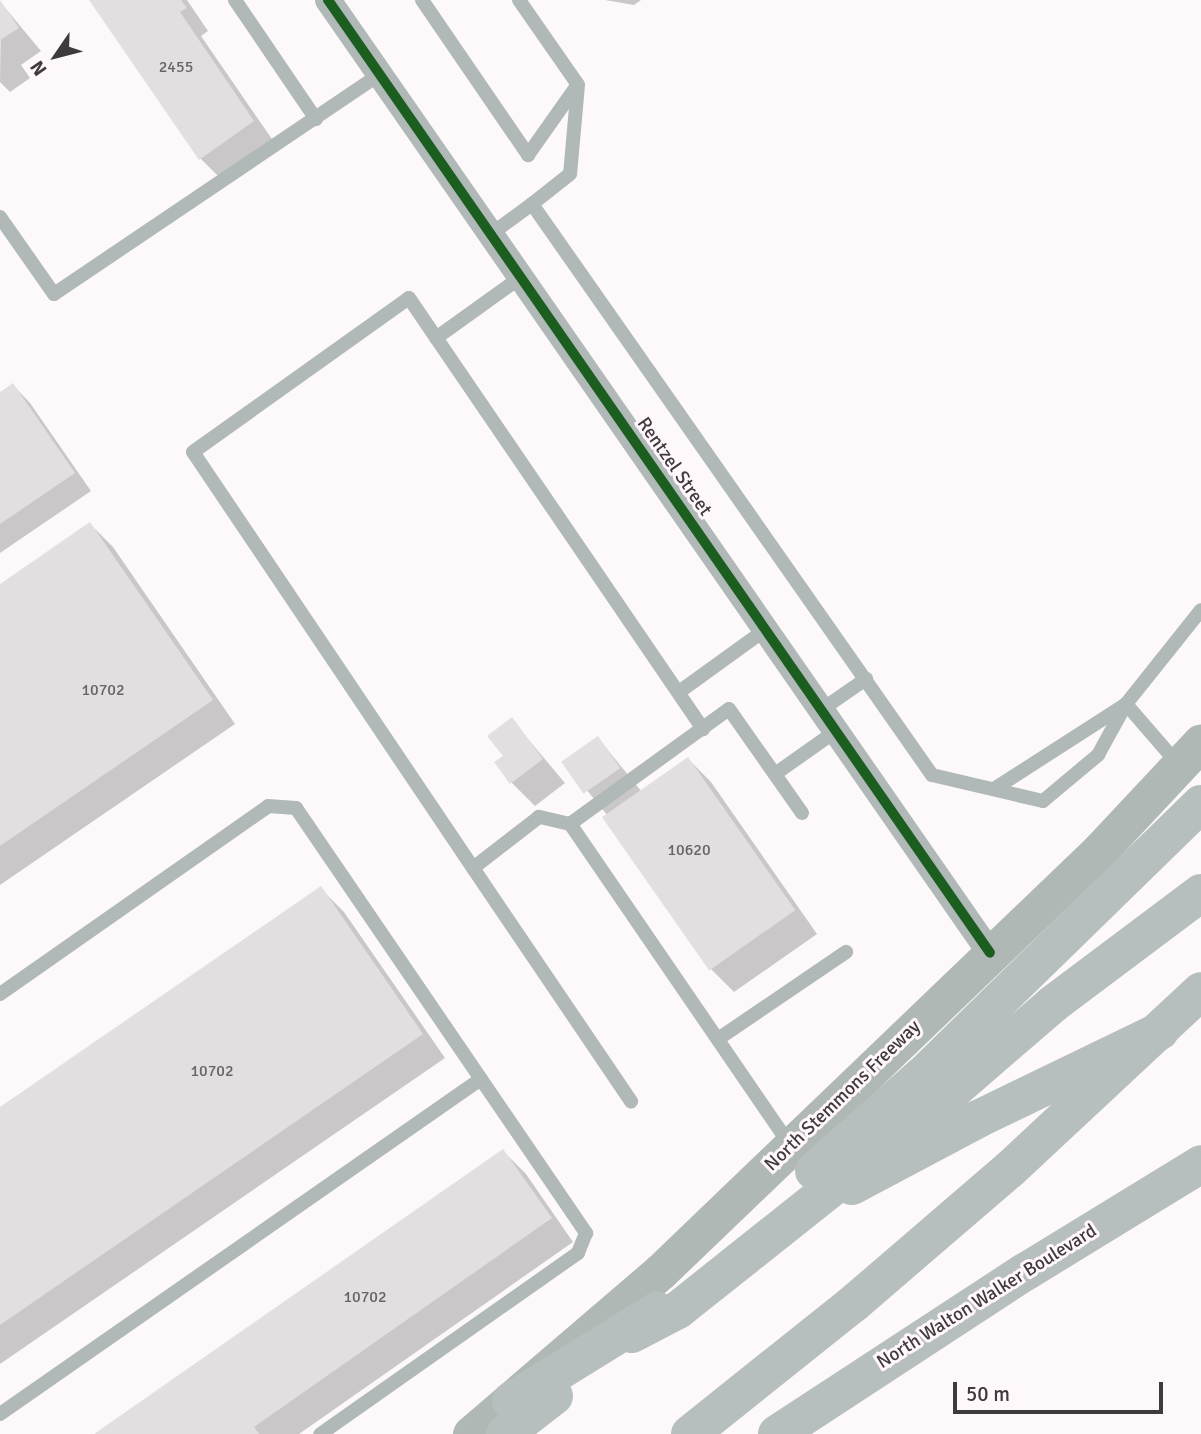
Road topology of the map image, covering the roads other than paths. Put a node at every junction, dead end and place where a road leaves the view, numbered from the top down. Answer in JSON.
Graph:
{"nodes":[{"id":1,"x":235,"y":0,"type":"edge"},
{"id":2,"x":328,"y":0,"type":"edge"},
{"id":3,"x":422,"y":0,"type":"edge"},
{"id":4,"x":519,"y":0,"type":"edge"},
{"id":5,"x":380,"y":74,"type":"junction"},
{"id":6,"x":578,"y":85,"type":"junction"},
{"id":7,"x":316,"y":119,"type":"junction"},
{"id":8,"x":532,"y":204,"type":"junction"},
{"id":9,"x":0,"y":217,"type":"edge"},
{"id":10,"x":491,"y":234,"type":"junction"},
{"id":11,"x":521,"y":277,"type":"junction"},
{"id":12,"x":436,"y":338,"type":"junction"},
{"id":13,"x":1201,"y":610,"type":"edge"},
{"id":14,"x":765,"y":630,"type":"junction"},
{"id":15,"x":866,"y":679,"type":"junction"},
{"id":16,"x":679,"y":692,"type":"junction"},
{"id":17,"x":1126,"y":704,"type":"junction"},
{"id":18,"x":829,"y":720,"type":"junction"},
{"id":19,"x":704,"y":729,"type":"junction"},
{"id":20,"x":1190,"y":754,"type":"edge"},
{"id":21,"x":775,"y":774,"type":"junction"},
{"id":22,"x":994,"y":789,"type":"junction"},
{"id":23,"x":1201,"y":804,"type":"edge"},
{"id":24,"x":802,"y":813,"type":"dead end"},
{"id":25,"x":570,"y":824,"type":"junction"},
{"id":26,"x":473,"y":868,"type":"junction"},
{"id":27,"x":1201,"y":893,"type":"edge"},
{"id":28,"x":846,"y":952,"type":"dead end"},
{"id":29,"x":990,"y":953,"type":"junction"},
{"id":30,"x":1201,"y":990,"type":"edge"},
{"id":31,"x":0,"y":994,"type":"edge"},
{"id":32,"x":1160,"y":1031,"type":"junction"},
{"id":33,"x":718,"y":1039,"type":"junction"},
{"id":34,"x":481,"y":1079,"type":"junction"},
{"id":35,"x":631,"y":1101,"type":"dead end"},
{"id":36,"x":791,"y":1146,"type":"junction"},
{"id":37,"x":1201,"y":1164,"type":"edge"},
{"id":38,"x":632,"y":1334,"type":"junction"},
{"id":39,"x":0,"y":1413,"type":"edge"},
{"id":40,"x":508,"y":1417,"type":"edge"},
{"id":41,"x":320,"y":1434,"type":"edge"},
{"id":42,"x":471,"y":1434,"type":"edge"},
{"id":43,"x":690,"y":1434,"type":"edge"},
{"id":44,"x":777,"y":1434,"type":"edge"}],
"edges":[{"from":1,"to":7,"type":"lane"},
{"from":2,"to":5,"type":"street","name":"Rentzel Street"},
{"from":3,"to":6,"type":"lane"},
{"from":4,"to":6,"type":"lane"},
{"from":5,"to":7,"type":"lane"},
{"from":5,"to":10,"type":"street","name":"Rentzel Street"},
{"from":6,"to":8,"type":"lane"},
{"from":7,"to":9,"type":"lane"},
{"from":8,"to":10,"type":"lane"},
{"from":8,"to":15,"type":"lane"},
{"from":10,"to":11,"type":"street","name":"Rentzel Street"},
{"from":11,"to":12,"type":"lane"},
{"from":11,"to":14,"type":"street","name":"Rentzel Street"},
{"from":12,"to":16,"type":"lane"},
{"from":12,"to":26,"type":"lane"},
{"from":13,"to":17,"type":"lane"},
{"from":14,"to":16,"type":"lane"},
{"from":14,"to":18,"type":"street","name":"Rentzel Street"},
{"from":15,"to":18,"type":"lane"},
{"from":15,"to":22,"type":"lane"},
{"from":16,"to":19,"type":"lane"},
{"from":17,"to":20,"type":"lane"},
{"from":17,"to":22,"type":"lane"},
{"from":17,"to":22,"type":"lane"},
{"from":18,"to":21,"type":"lane"},
{"from":18,"to":29,"type":"street","name":"Rentzel Street"},
{"from":19,"to":21,"type":"lane"},
{"from":19,"to":25,"type":"lane"},
{"from":20,"to":29,"type":"main road","name":"North Stemmons Freeway"},
{"from":21,"to":24,"type":"lane"},
{"from":23,"to":38,"type":"highway","bridge":true},
{"from":25,"to":26,"type":"lane"},
{"from":25,"to":33,"type":"lane"},
{"from":26,"to":35,"type":"lane"},
{"from":27,"to":38,"type":"highway","bridge":true},
{"from":28,"to":33,"type":"lane"},
{"from":29,"to":36,"type":"main road","name":"North Stemmons Freeway"},
{"from":30,"to":32,"type":"highway"},
{"from":31,"to":34,"type":"lane"},
{"from":32,"to":40,"type":"highway"},
{"from":32,"to":43,"type":"highway"},
{"from":33,"to":36,"type":"lane"},
{"from":34,"to":39,"type":"lane"},
{"from":34,"to":41,"type":"lane"},
{"from":36,"to":40,"type":"main road","name":"North Stemmons Freeway"},
{"from":37,"to":44,"type":"highway","name":"North Walton Walker Boulevard"},
{"from":38,"to":40,"type":"highway"},
{"from":40,"to":42,"type":"main road","name":"North Stemmons Freeway"}]}
